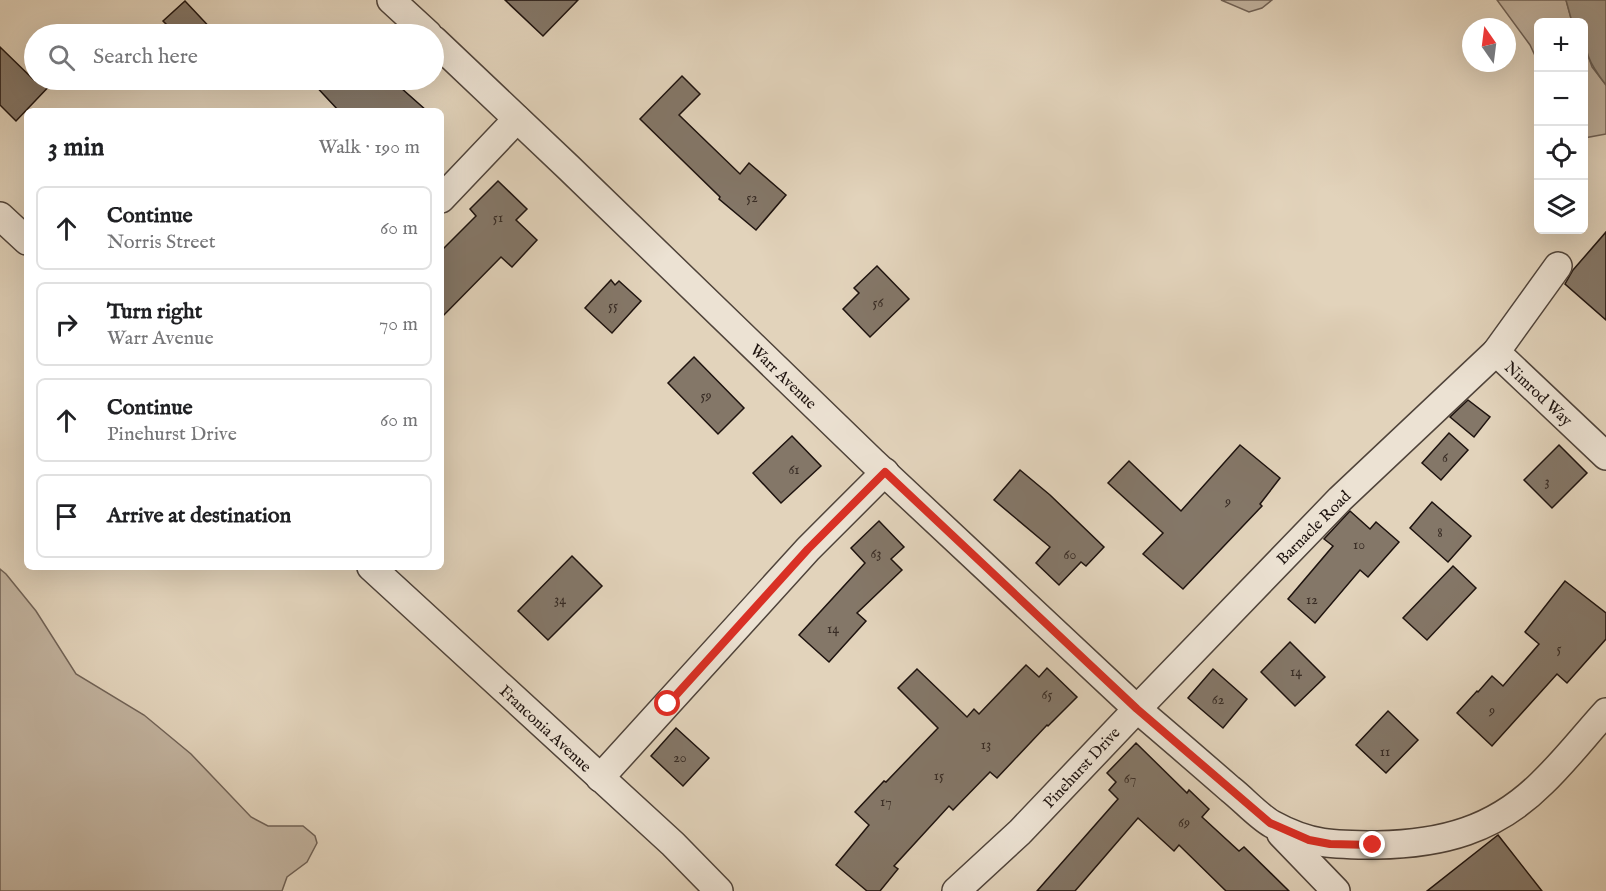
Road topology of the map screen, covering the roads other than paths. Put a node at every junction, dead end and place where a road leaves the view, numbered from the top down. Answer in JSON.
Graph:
{"nodes":[{"id":1,"x":392,"y":0,"type":"edge"},
{"id":2,"x":417,"y":24,"type":"edge"},
{"id":3,"x":444,"y":50,"type":"edge"},
{"id":4,"x":517,"y":119,"type":"junction"},
{"id":5,"x":444,"y":196,"type":"edge"},
{"id":6,"x":0,"y":216,"type":"edge"},
{"id":7,"x":24,"y":238,"type":"edge"},
{"id":8,"x":1558,"y":266,"type":"dead end"},
{"id":9,"x":1496,"y":352,"type":"junction"},
{"id":10,"x":1606,"y":456,"type":"edge"},
{"id":11,"x":885,"y":472,"type":"junction"},
{"id":12,"x":374,"y":570,"type":"edge"},
{"id":13,"x":1137,"y":709,"type":"junction"},
{"id":14,"x":1606,"y":712,"type":"edge"},
{"id":15,"x":600,"y":778,"type":"junction"},
{"id":16,"x":1270,"y":823,"type":"junction"},
{"id":17,"x":719,"y":891,"type":"edge"},
{"id":18,"x":956,"y":891,"type":"edge"},
{"id":19,"x":1336,"y":891,"type":"edge"}],
"edges":[{"from":1,"to":2,"type":"street"},
{"from":3,"to":4,"type":"street","name":"Warr Avenue"},
{"from":4,"to":5,"type":"street"},
{"from":4,"to":11,"type":"street","name":"Warr Avenue"},
{"from":6,"to":7,"type":"street"},
{"from":8,"to":9,"type":"street","name":"Nimrod Way"},
{"from":9,"to":10,"type":"street","name":"Nimrod Way"},
{"from":9,"to":13,"type":"street","name":"Barnacle Road"},
{"from":11,"to":13,"type":"street","name":"Warr Avenue"},
{"from":11,"to":15,"type":"street"},
{"from":12,"to":15,"type":"street","name":"Franconia Avenue"},
{"from":13,"to":16,"type":"street"},
{"from":13,"to":18,"type":"street","name":"Pinehurst Drive"},
{"from":14,"to":16,"type":"street"},
{"from":15,"to":17,"type":"street","name":"Franconia Avenue"},
{"from":16,"to":19,"type":"street"}]}
